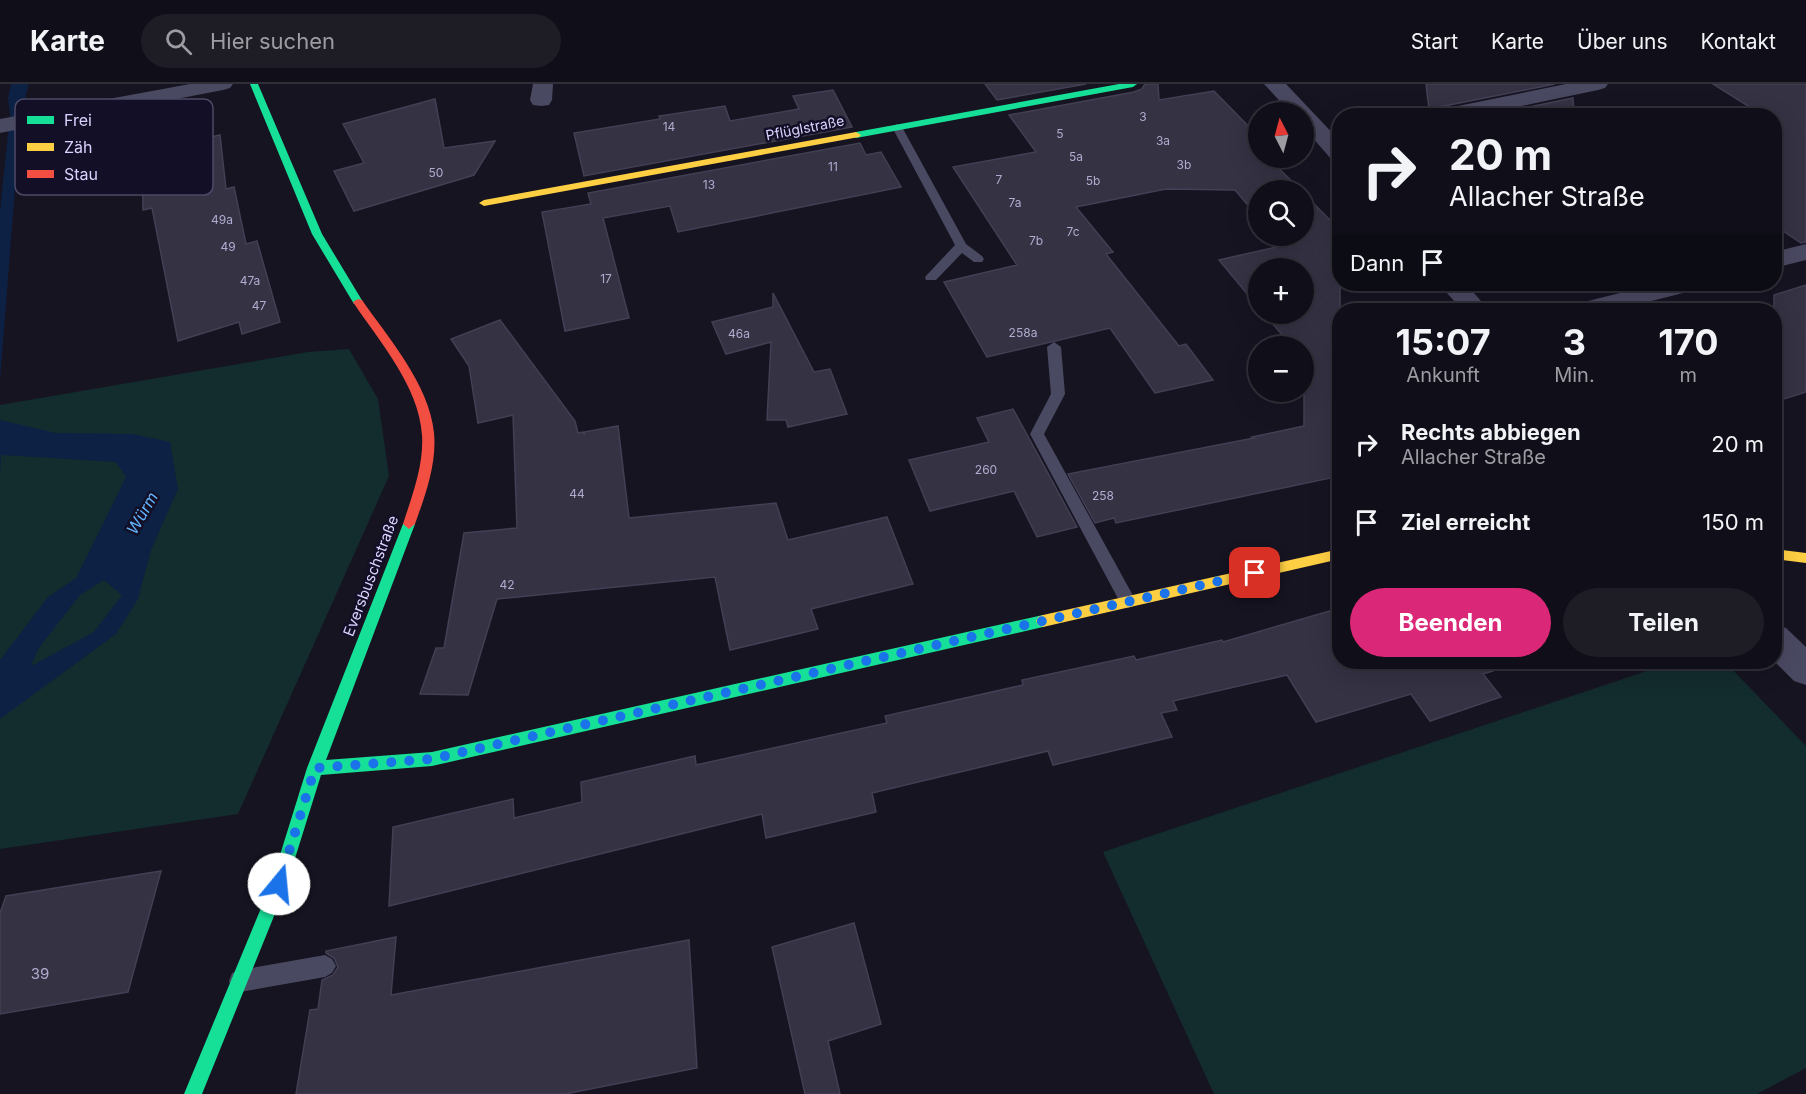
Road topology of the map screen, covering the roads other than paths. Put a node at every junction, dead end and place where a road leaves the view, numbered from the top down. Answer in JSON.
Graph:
{"nodes":[{"id":1,"x":224,"y":84,"type":"edge"},
{"id":2,"x":254,"y":84,"type":"edge"},
{"id":3,"x":1132,"y":84,"type":"edge"},
{"id":4,"x":1274,"y":84,"type":"edge"},
{"id":5,"x":1598,"y":84,"type":"edge"},
{"id":6,"x":142,"y":99,"type":"edge"},
{"id":7,"x":1291,"y":102,"type":"edge"},
{"id":8,"x":1478,"y":108,"type":"edge"},
{"id":9,"x":15,"y":123,"type":"edge"},
{"id":10,"x":1314,"y":123,"type":"edge"},
{"id":11,"x":0,"y":126,"type":"edge"},
{"id":12,"x":897,"y":127,"type":"junction"},
{"id":13,"x":1332,"y":136,"type":"edge"},
{"id":14,"x":484,"y":203,"type":"dead end"},
{"id":15,"x":961,"y":246,"type":"junction"},
{"id":16,"x":1806,"y":252,"type":"edge"},
{"id":17,"x":1782,"y":258,"type":"edge"},
{"id":18,"x":978,"y":259,"type":"dead end"},
{"id":19,"x":931,"y":277,"type":"dead end"},
{"id":20,"x":1458,"y":291,"type":"edge"},
{"id":21,"x":1659,"y":291,"type":"edge"},
{"id":22,"x":1470,"y":303,"type":"edge"},
{"id":23,"x":1612,"y":303,"type":"edge"},
{"id":24,"x":1054,"y":347,"type":"dead end"},
{"id":25,"x":1782,"y":555,"type":"edge"},
{"id":26,"x":1332,"y":556,"type":"edge"},
{"id":27,"x":1806,"y":558,"type":"edge"},
{"id":28,"x":1128,"y":601,"type":"junction"},
{"id":29,"x":1782,"y":646,"type":"edge"},
{"id":30,"x":1806,"y":670,"type":"edge"},
{"id":31,"x":315,"y":768,"type":"junction"},
{"id":32,"x":325,"y":966,"type":"dead end"},
{"id":33,"x":239,"y":981,"type":"junction"},
{"id":34,"x":193,"y":1094,"type":"edge"}],
"edges":[{"from":1,"to":6,"type":"street"},
{"from":2,"to":31,"type":"street","name":"Eversbuschstraße"},
{"from":3,"to":12,"type":"street","name":"Pflüglstraße"},
{"from":4,"to":7,"type":"street"},
{"from":5,"to":8,"type":"street"},
{"from":9,"to":11,"type":"street"},
{"from":10,"to":13,"type":"street"},
{"from":12,"to":14,"type":"street","name":"Pflüglstraße"},
{"from":12,"to":15,"type":"lane"},
{"from":15,"to":18,"type":"lane"},
{"from":15,"to":19,"type":"lane"},
{"from":16,"to":17,"type":"street"},
{"from":20,"to":22,"type":"street"},
{"from":21,"to":23,"type":"street"},
{"from":24,"to":28,"type":"lane"},
{"from":25,"to":27,"type":"street"},
{"from":26,"to":28,"type":"street"},
{"from":28,"to":31,"type":"street"},
{"from":29,"to":30,"type":"street"},
{"from":31,"to":33,"type":"street","name":"Eversbuschstraße"},
{"from":32,"to":33,"type":"lane"},
{"from":33,"to":34,"type":"street","name":"Eversbuschstraße"}]}
